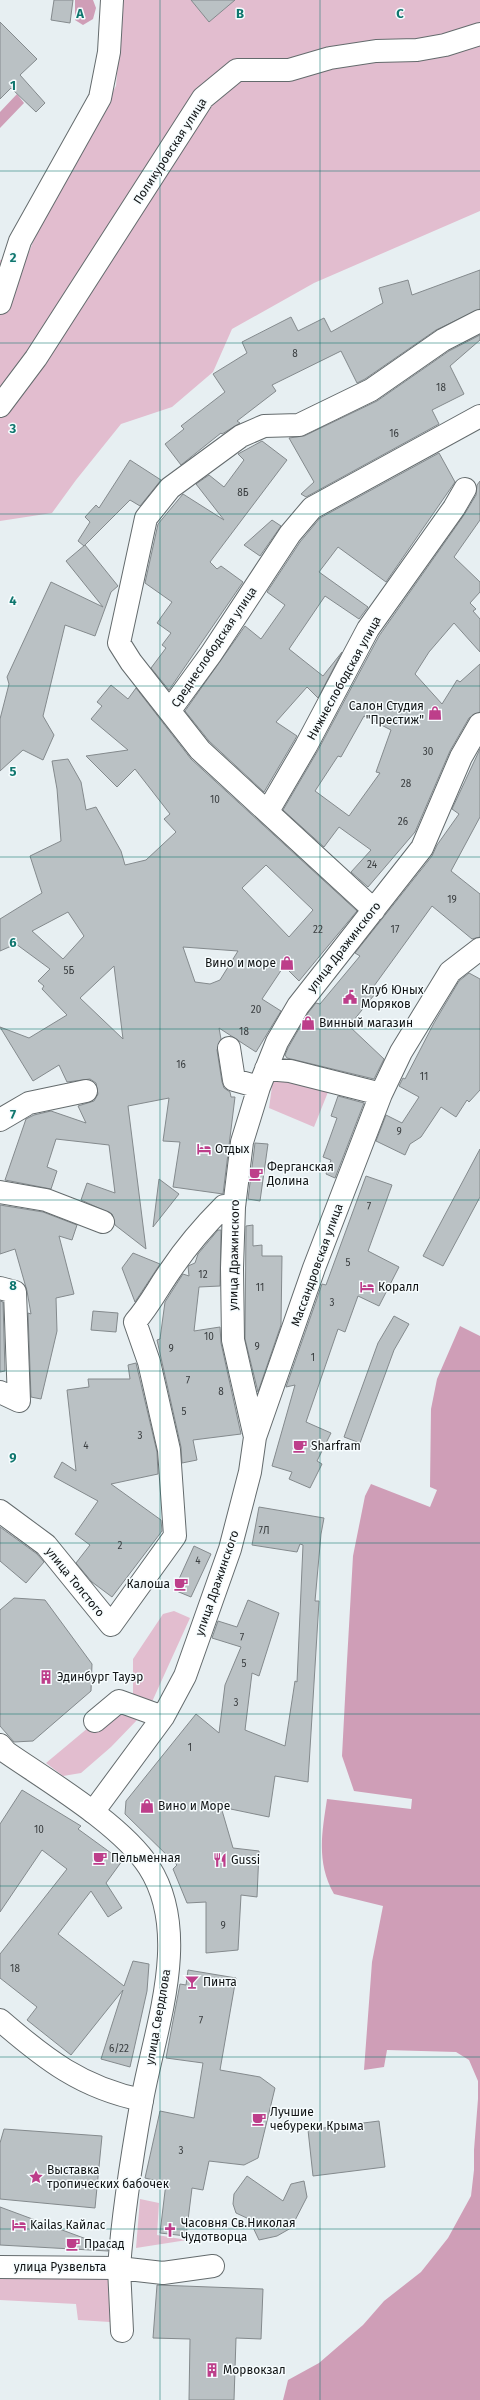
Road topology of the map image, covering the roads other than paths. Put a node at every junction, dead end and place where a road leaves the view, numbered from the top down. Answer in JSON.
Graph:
{"nodes":[{"id":1,"x":112,"y":0,"type":"edge"},
{"id":2,"x":480,"y":34,"type":"edge"},
{"id":3,"x":0,"y":249,"type":"edge"},
{"id":4,"x":2,"y":295,"type":"edge"},
{"id":5,"x":480,"y":321,"type":"edge"},
{"id":6,"x":0,"y":406,"type":"edge"},
{"id":7,"x":480,"y":416,"type":"edge"},
{"id":8,"x":465,"y":489,"type":"dead end"},
{"id":9,"x":170,"y":710,"type":"junction"},
{"id":10,"x":480,"y":724,"type":"edge"},
{"id":11,"x":268,"y":811,"type":"junction"},
{"id":12,"x":374,"y":910,"type":"junction"},
{"id":13,"x":480,"y":949,"type":"edge"},
{"id":14,"x":229,"y":1048,"type":"dead end"},
{"id":15,"x":262,"y":1078,"type":"junction"},
{"id":16,"x":86,"y":1091,"type":"dead end"},
{"id":17,"x":381,"y":1094,"type":"junction"},
{"id":18,"x":0,"y":1120,"type":"edge"},
{"id":19,"x":0,"y":1192,"type":"edge"},
{"id":20,"x":234,"y":1207,"type":"junction"},
{"id":21,"x":103,"y":1222,"type":"dead end"},
{"id":22,"x":0,"y":1288,"type":"edge"},
{"id":23,"x":0,"y":1392,"type":"edge"},
{"id":24,"x":255,"y":1437,"type":"junction"},
{"id":25,"x":0,"y":1511,"type":"edge"},
{"id":26,"x":163,"y":1717,"type":"junction"},
{"id":27,"x":95,"y":1722,"type":"dead end"},
{"id":28,"x":0,"y":1745,"type":"edge"},
{"id":29,"x":93,"y":1812,"type":"junction"},
{"id":30,"x":0,"y":2020,"type":"edge"},
{"id":31,"x":142,"y":2100,"type":"junction"},
{"id":32,"x":213,"y":2266,"type":"dead end"},
{"id":33,"x":0,"y":2267,"type":"edge"},
{"id":34,"x":119,"y":2268,"type":"junction"},
{"id":35,"x":122,"y":2331,"type":"dead end"}],
"edges":[{"from":1,"to":4,"type":"street"},
{"from":2,"to":6,"type":"street","name":"Поликуровская улица"},
{"from":3,"to":4,"type":"street"},
{"from":5,"to":9,"type":"street"},
{"from":7,"to":9,"type":"street","name":"Среднеслободская улица"},
{"from":8,"to":11,"type":"street","name":"Нижнеслободская улица"},
{"from":9,"to":11,"type":"street","name":"Среднеслободская улица"},
{"from":10,"to":12,"type":"street","name":"улица Дражинского"},
{"from":11,"to":12,"type":"street","name":"Среднеслободская улица"},
{"from":12,"to":15,"type":"street","name":"улица Дражинского"},
{"from":13,"to":17,"type":"street","name":"Массандровская улица"},
{"from":14,"to":15,"type":"street"},
{"from":15,"to":17,"type":"street"},
{"from":15,"to":20,"type":"street","name":"улица Дражинского"},
{"from":16,"to":18,"type":"street"},
{"from":17,"to":24,"type":"street","name":"Массандровская улица"},
{"from":19,"to":21,"type":"street"},
{"from":20,"to":24,"type":"street","name":"улица Дражинского"},
{"from":20,"to":25,"type":"street","name":"улица Толстого"},
{"from":22,"to":23,"type":"street"},
{"from":24,"to":26,"type":"street","name":"улица Дражинского"},
{"from":26,"to":27,"type":"street"},
{"from":26,"to":29,"type":"street","name":"улица Дражинского"},
{"from":28,"to":29,"type":"street","name":"улица Свердлова"},
{"from":29,"to":31,"type":"street","name":"улица Свердлова"},
{"from":30,"to":31,"type":"street"},
{"from":31,"to":34,"type":"street","name":"улица Свердлова"},
{"from":32,"to":34,"type":"street","name":"улица Рузвельта"},
{"from":33,"to":34,"type":"street","name":"улица Рузвельта"},
{"from":34,"to":35,"type":"street","name":"улица Свердлова"}]}
